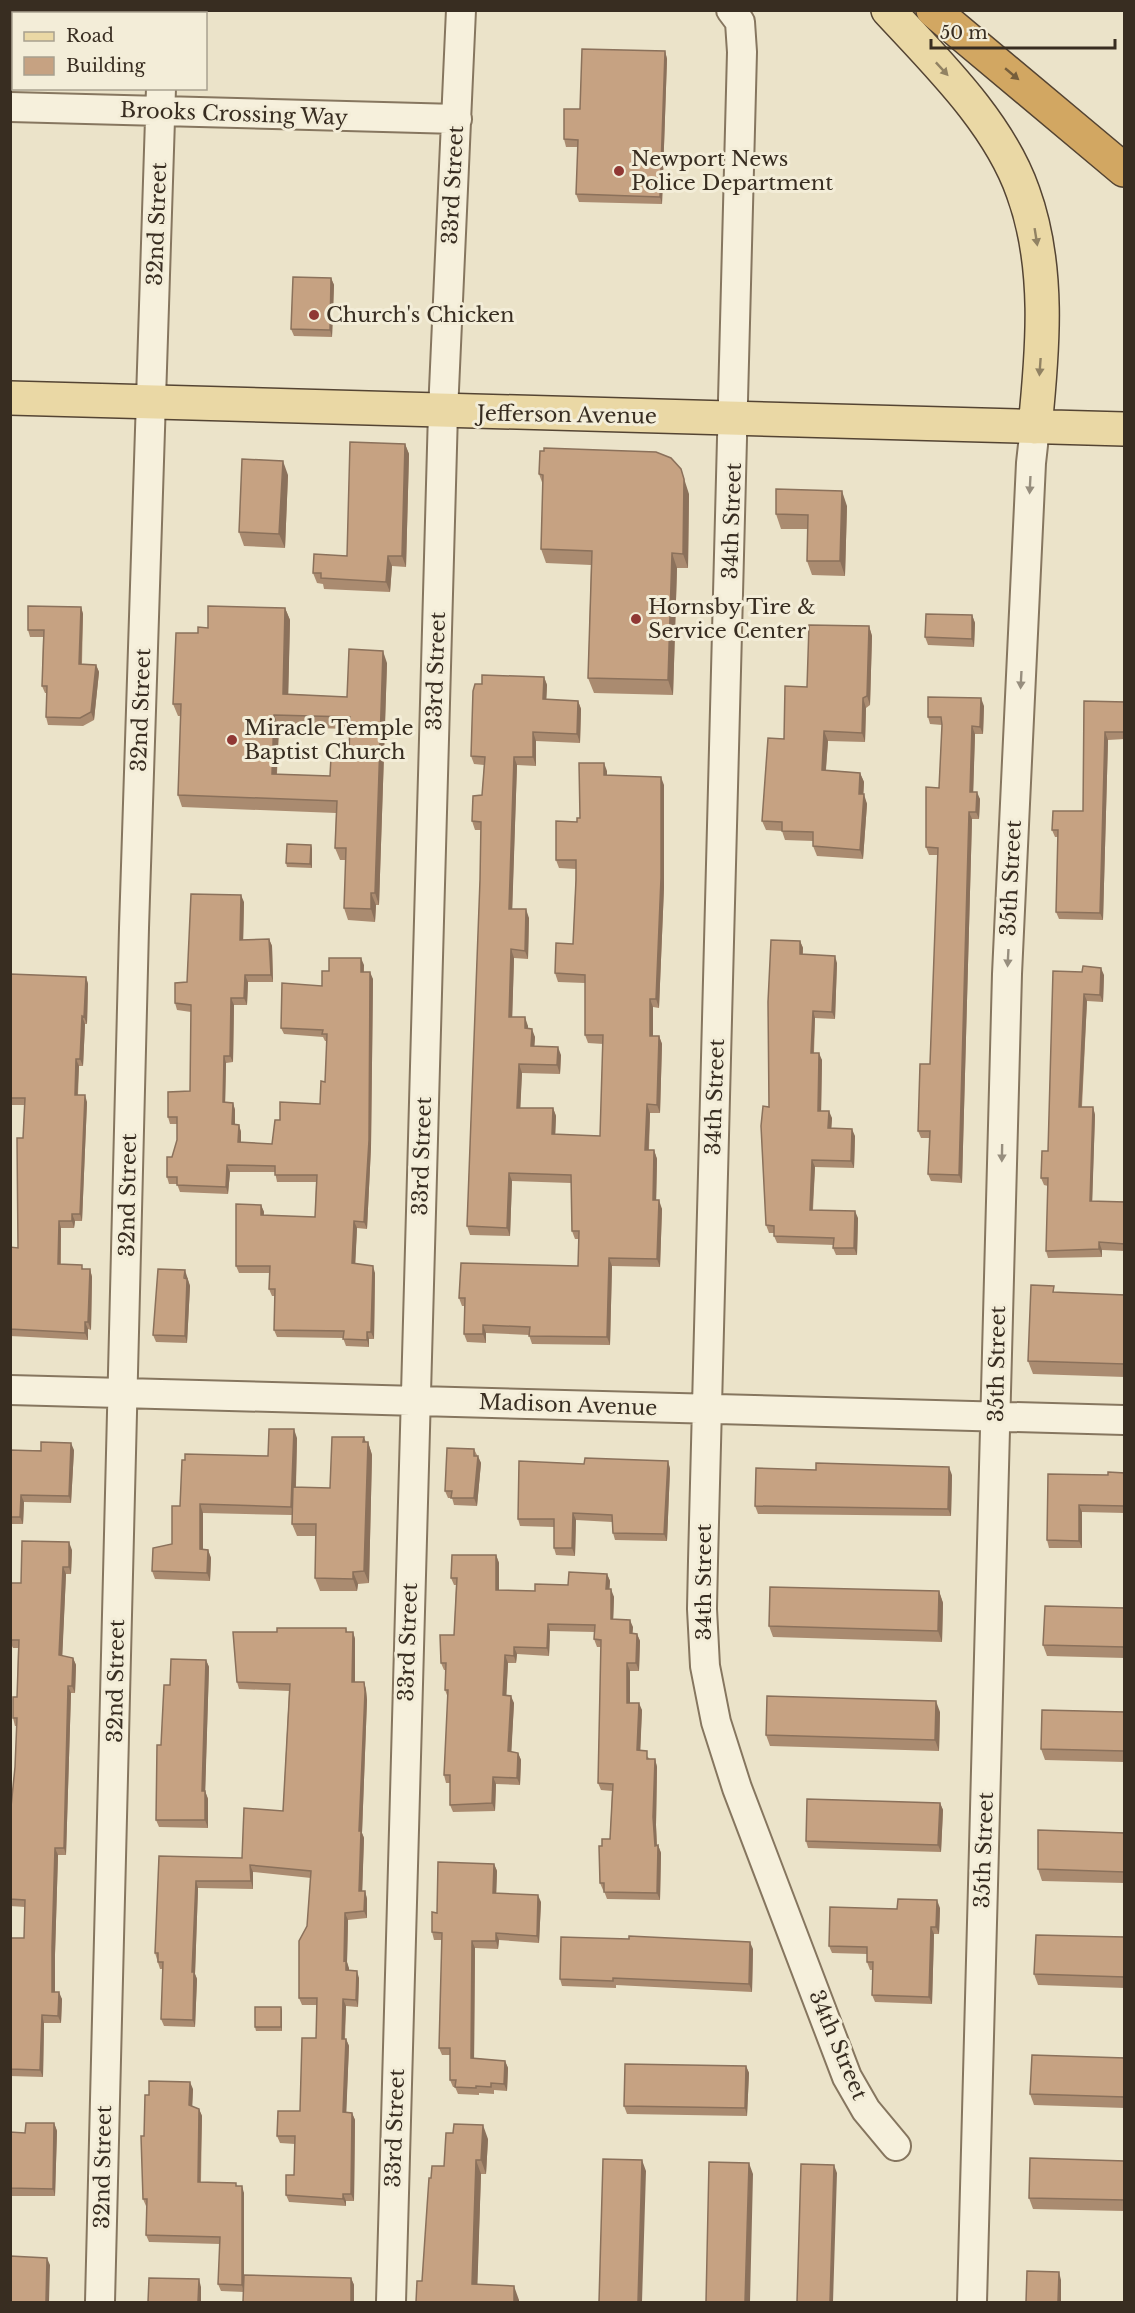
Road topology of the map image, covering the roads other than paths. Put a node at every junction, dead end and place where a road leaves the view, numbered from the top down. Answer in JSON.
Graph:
{"nodes":[{"id":1,"x":461,"y":10,"type":"edge"},
{"id":2,"x":731,"y":10,"type":"edge"},
{"id":3,"x":888,"y":10,"type":"edge"},
{"id":4,"x":933,"y":10,"type":"edge"},
{"id":5,"x":161,"y":100,"type":"edge"},
{"id":6,"x":10,"y":107,"type":"edge"},
{"id":7,"x":457,"y":119,"type":"junction"},
{"id":8,"x":1125,"y":170,"type":"edge"},
{"id":9,"x":10,"y":398,"type":"edge"},
{"id":10,"x":152,"y":402,"type":"junction"},
{"id":11,"x":443,"y":412,"type":"junction"},
{"id":12,"x":735,"y":420,"type":"junction"},
{"id":13,"x":1035,"y":426,"type":"junction"},
{"id":14,"x":1125,"y":429,"type":"edge"},
{"id":15,"x":10,"y":1390,"type":"edge"},
{"id":16,"x":123,"y":1393,"type":"junction"},
{"id":17,"x":415,"y":1401,"type":"junction"},
{"id":18,"x":706,"y":1409,"type":"junction"},
{"id":19,"x":996,"y":1417,"type":"junction"},
{"id":20,"x":1125,"y":1420,"type":"edge"},
{"id":21,"x":896,"y":2146,"type":"dead end"},
{"id":22,"x":100,"y":2302,"type":"edge"},
{"id":23,"x":391,"y":2302,"type":"edge"},
{"id":24,"x":972,"y":2302,"type":"edge"}],
"edges":[{"from":1,"to":7,"type":"street","name":"33rd Street"},
{"from":2,"to":12,"type":"street","name":"34th Street"},
{"from":3,"to":13,"type":"main road","one_way":true},
{"from":4,"to":8,"type":"highway","one_way":true},
{"from":5,"to":6,"type":"street","name":"Brooks Crossing Way"},
{"from":5,"to":7,"type":"street","name":"Brooks Crossing Way"},
{"from":5,"to":10,"type":"street","name":"32nd Street"},
{"from":7,"to":11,"type":"street","name":"33rd Street"},
{"from":9,"to":10,"type":"main road","name":"Jefferson Avenue"},
{"from":10,"to":11,"type":"main road","name":"Jefferson Avenue"},
{"from":10,"to":16,"type":"street","name":"32nd Street"},
{"from":11,"to":12,"type":"main road","name":"Jefferson Avenue"},
{"from":11,"to":17,"type":"street","name":"33rd Street"},
{"from":12,"to":13,"type":"main road","name":"Jefferson Avenue"},
{"from":12,"to":18,"type":"street","name":"34th Street"},
{"from":13,"to":14,"type":"main road","name":"Jefferson Avenue"},
{"from":13,"to":19,"type":"street","name":"35th Street","one_way":true},
{"from":15,"to":16,"type":"street","name":"Madison Avenue"},
{"from":16,"to":17,"type":"street","name":"Madison Avenue"},
{"from":16,"to":22,"type":"street","name":"32nd Street"},
{"from":17,"to":18,"type":"street","name":"Madison Avenue"},
{"from":17,"to":23,"type":"street","name":"33rd Street"},
{"from":18,"to":19,"type":"street","name":"Madison Avenue"},
{"from":18,"to":21,"type":"street","name":"34th Street"},
{"from":19,"to":20,"type":"street","name":"Madison Avenue"},
{"from":19,"to":24,"type":"street","name":"35th Street"}]}
